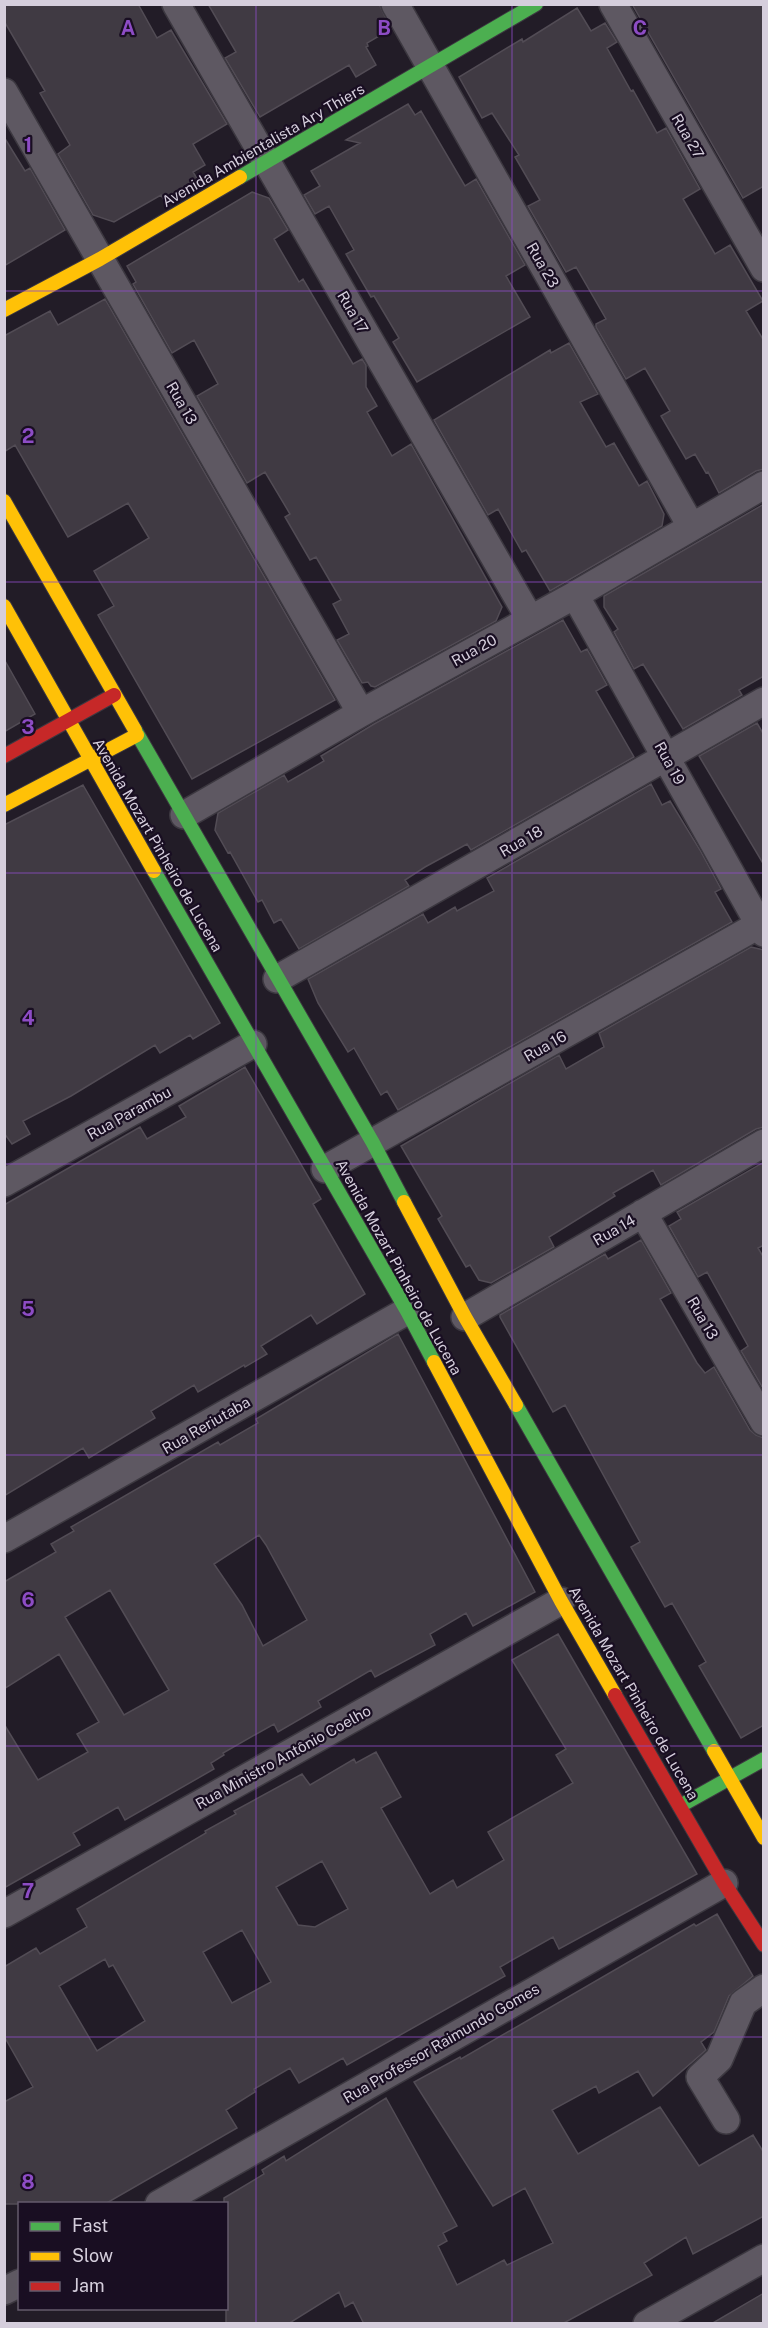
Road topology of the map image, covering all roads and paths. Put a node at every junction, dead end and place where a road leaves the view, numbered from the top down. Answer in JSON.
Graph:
{"nodes":[{"id":1,"x":176,"y":4,"type":"edge"},
{"id":2,"x":395,"y":4,"type":"edge"},
{"id":3,"x":536,"y":4,"type":"edge"},
{"id":4,"x":613,"y":4,"type":"edge"},
{"id":5,"x":430,"y":65,"type":"junction"},
{"id":6,"x":4,"y":92,"type":"edge"},
{"id":7,"x":267,"y":163,"type":"junction"},
{"id":8,"x":100,"y":259,"type":"junction"},
{"id":9,"x":764,"y":268,"type":"edge"},
{"id":10,"x":4,"y":310,"type":"edge"},
{"id":11,"x":764,"y":485,"type":"edge"},
{"id":12,"x":4,"y":501,"type":"edge"},
{"id":13,"x":691,"y":526,"type":"junction"},
{"id":14,"x":575,"y":595,"type":"junction"},
{"id":15,"x":4,"y":606,"type":"edge"},
{"id":16,"x":530,"y":619,"type":"junction"},
{"id":17,"x":114,"y":695,"type":"junction"},
{"id":18,"x":764,"y":701,"type":"edge"},
{"id":19,"x":361,"y":713,"type":"junction"},
{"id":20,"x":68,"y":722,"type":"junction"},
{"id":21,"x":137,"y":735,"type":"junction"},
{"id":22,"x":4,"y":756,"type":"edge"},
{"id":23,"x":667,"y":758,"type":"junction"},
{"id":24,"x":89,"y":759,"type":"junction"},
{"id":25,"x":4,"y":805,"type":"edge"},
{"id":26,"x":184,"y":815,"type":"junction"},
{"id":27,"x":762,"y":926,"type":"edge"},
{"id":28,"x":277,"y":979,"type":"junction"},
{"id":29,"x":253,"y":1044,"type":"junction"},
{"id":30,"x":373,"y":1143,"type":"junction"},
{"id":31,"x":764,"y":1143,"type":"edge"},
{"id":32,"x":325,"y":1169,"type":"junction"},
{"id":33,"x":4,"y":1183,"type":"edge"},
{"id":34,"x":643,"y":1214,"type":"junction"},
{"id":35,"x":407,"y":1311,"type":"junction"},
{"id":36,"x":465,"y":1317,"type":"junction"},
{"id":37,"x":764,"y":1422,"type":"edge"},
{"id":38,"x":4,"y":1539,"type":"edge"},
{"id":39,"x":561,"y":1601,"type":"junction"},
{"id":40,"x":764,"y":1759,"type":"edge"},
{"id":41,"x":730,"y":1779,"type":"junction"},
{"id":42,"x":680,"y":1806,"type":"junction"},
{"id":43,"x":764,"y":1838,"type":"edge"},
{"id":44,"x":724,"y":1883,"type":"junction"},
{"id":45,"x":4,"y":1914,"type":"edge"},
{"id":46,"x":764,"y":1946,"type":"edge"},
{"id":47,"x":764,"y":1988,"type":"edge"},
{"id":48,"x":726,"y":2120,"type":"dead end"},
{"id":49,"x":163,"y":2202,"type":"edge"},
{"id":50,"x":764,"y":2258,"type":"edge"},
{"id":51,"x":18,"y":2284,"type":"edge"},
{"id":52,"x":4,"y":2291,"type":"edge"},
{"id":53,"x":647,"y":2324,"type":"edge"}],
"edges":[{"from":1,"to":7,"type":"street","name":"Rua 17"},
{"from":2,"to":5,"type":"street","name":"Rua 23"},
{"from":3,"to":5,"type":"main road","name":"Avenida Ambientalista Ary Thiers"},
{"from":4,"to":9,"type":"street","name":"Rua 27"},
{"from":5,"to":7,"type":"main road","name":"Avenida Ambientalista Ary Thiers"},
{"from":5,"to":13,"type":"street","name":"Rua 23"},
{"from":6,"to":8,"type":"street","name":"Rua 13"},
{"from":7,"to":8,"type":"main road","name":"Avenida Ambientalista Ary Thiers"},
{"from":7,"to":16,"type":"street","name":"Rua 17"},
{"from":8,"to":10,"type":"main road","name":"Avenida Ambientalista Ary Thiers"},
{"from":8,"to":19,"type":"street","name":"Rua 13"},
{"from":11,"to":13,"type":"street","name":"Rua 20"},
{"from":12,"to":17,"type":"main road"},
{"from":13,"to":14,"type":"street","name":"Rua 20"},
{"from":14,"to":16,"type":"street","name":"Rua 20"},
{"from":14,"to":23,"type":"street","name":"Rua 19"},
{"from":15,"to":20,"type":"main road","name":"Avenida Mozart Pinheiro de Lucena"},
{"from":16,"to":19,"type":"street","name":"Rua 20"},
{"from":17,"to":20,"type":"main road"},
{"from":17,"to":21,"type":"main road"},
{"from":18,"to":23,"type":"street","name":"Rua 18"},
{"from":19,"to":26,"type":"street","name":"Rua 20"},
{"from":20,"to":22,"type":"main road"},
{"from":20,"to":24,"type":"main road","name":"Avenida Mozart Pinheiro de Lucena"},
{"from":21,"to":24,"type":"main road"},
{"from":21,"to":26,"type":"main road"},
{"from":23,"to":27,"type":"street","name":"Rua 19"},
{"from":23,"to":28,"type":"street","name":"Rua 18"},
{"from":24,"to":25,"type":"main road"},
{"from":24,"to":29,"type":"main road","name":"Avenida Mozart Pinheiro de Lucena"},
{"from":26,"to":28,"type":"main road"},
{"from":27,"to":30,"type":"street","name":"Rua 16"},
{"from":28,"to":30,"type":"main road"},
{"from":29,"to":32,"type":"main road","name":"Avenida Mozart Pinheiro de Lucena"},
{"from":29,"to":33,"type":"street","name":"Rua Parambu"},
{"from":30,"to":32,"type":"street","name":"Rua 16"},
{"from":30,"to":36,"type":"main road"},
{"from":31,"to":34,"type":"street","name":"Rua 14"},
{"from":32,"to":35,"type":"main road","name":"Avenida Mozart Pinheiro de Lucena"},
{"from":34,"to":36,"type":"street","name":"Rua 14"},
{"from":34,"to":37,"type":"street","name":"Rua 13"},
{"from":35,"to":38,"type":"street","name":"Rua Reriutaba"},
{"from":35,"to":39,"type":"main road","name":"Avenida Mozart Pinheiro de Lucena"},
{"from":36,"to":41,"type":"main road"},
{"from":39,"to":42,"type":"main road","name":"Avenida Mozart Pinheiro de Lucena"},
{"from":39,"to":45,"type":"street","name":"Rua Ministro Antônio Coelho"},
{"from":40,"to":41,"type":"main road"},
{"from":41,"to":42,"type":"main road"},
{"from":41,"to":43,"type":"main road"},
{"from":42,"to":44,"type":"main road","name":"Avenida Mozart Pinheiro de Lucena"},
{"from":44,"to":46,"type":"main road","name":"Avenida Mozart Pinheiro de Lucena"},
{"from":44,"to":49,"type":"street","name":"Rua Professor Raimundo Gomes"},
{"from":47,"to":48,"type":"street"},
{"from":50,"to":53,"type":"street"},
{"from":51,"to":52,"type":"street"}]}
